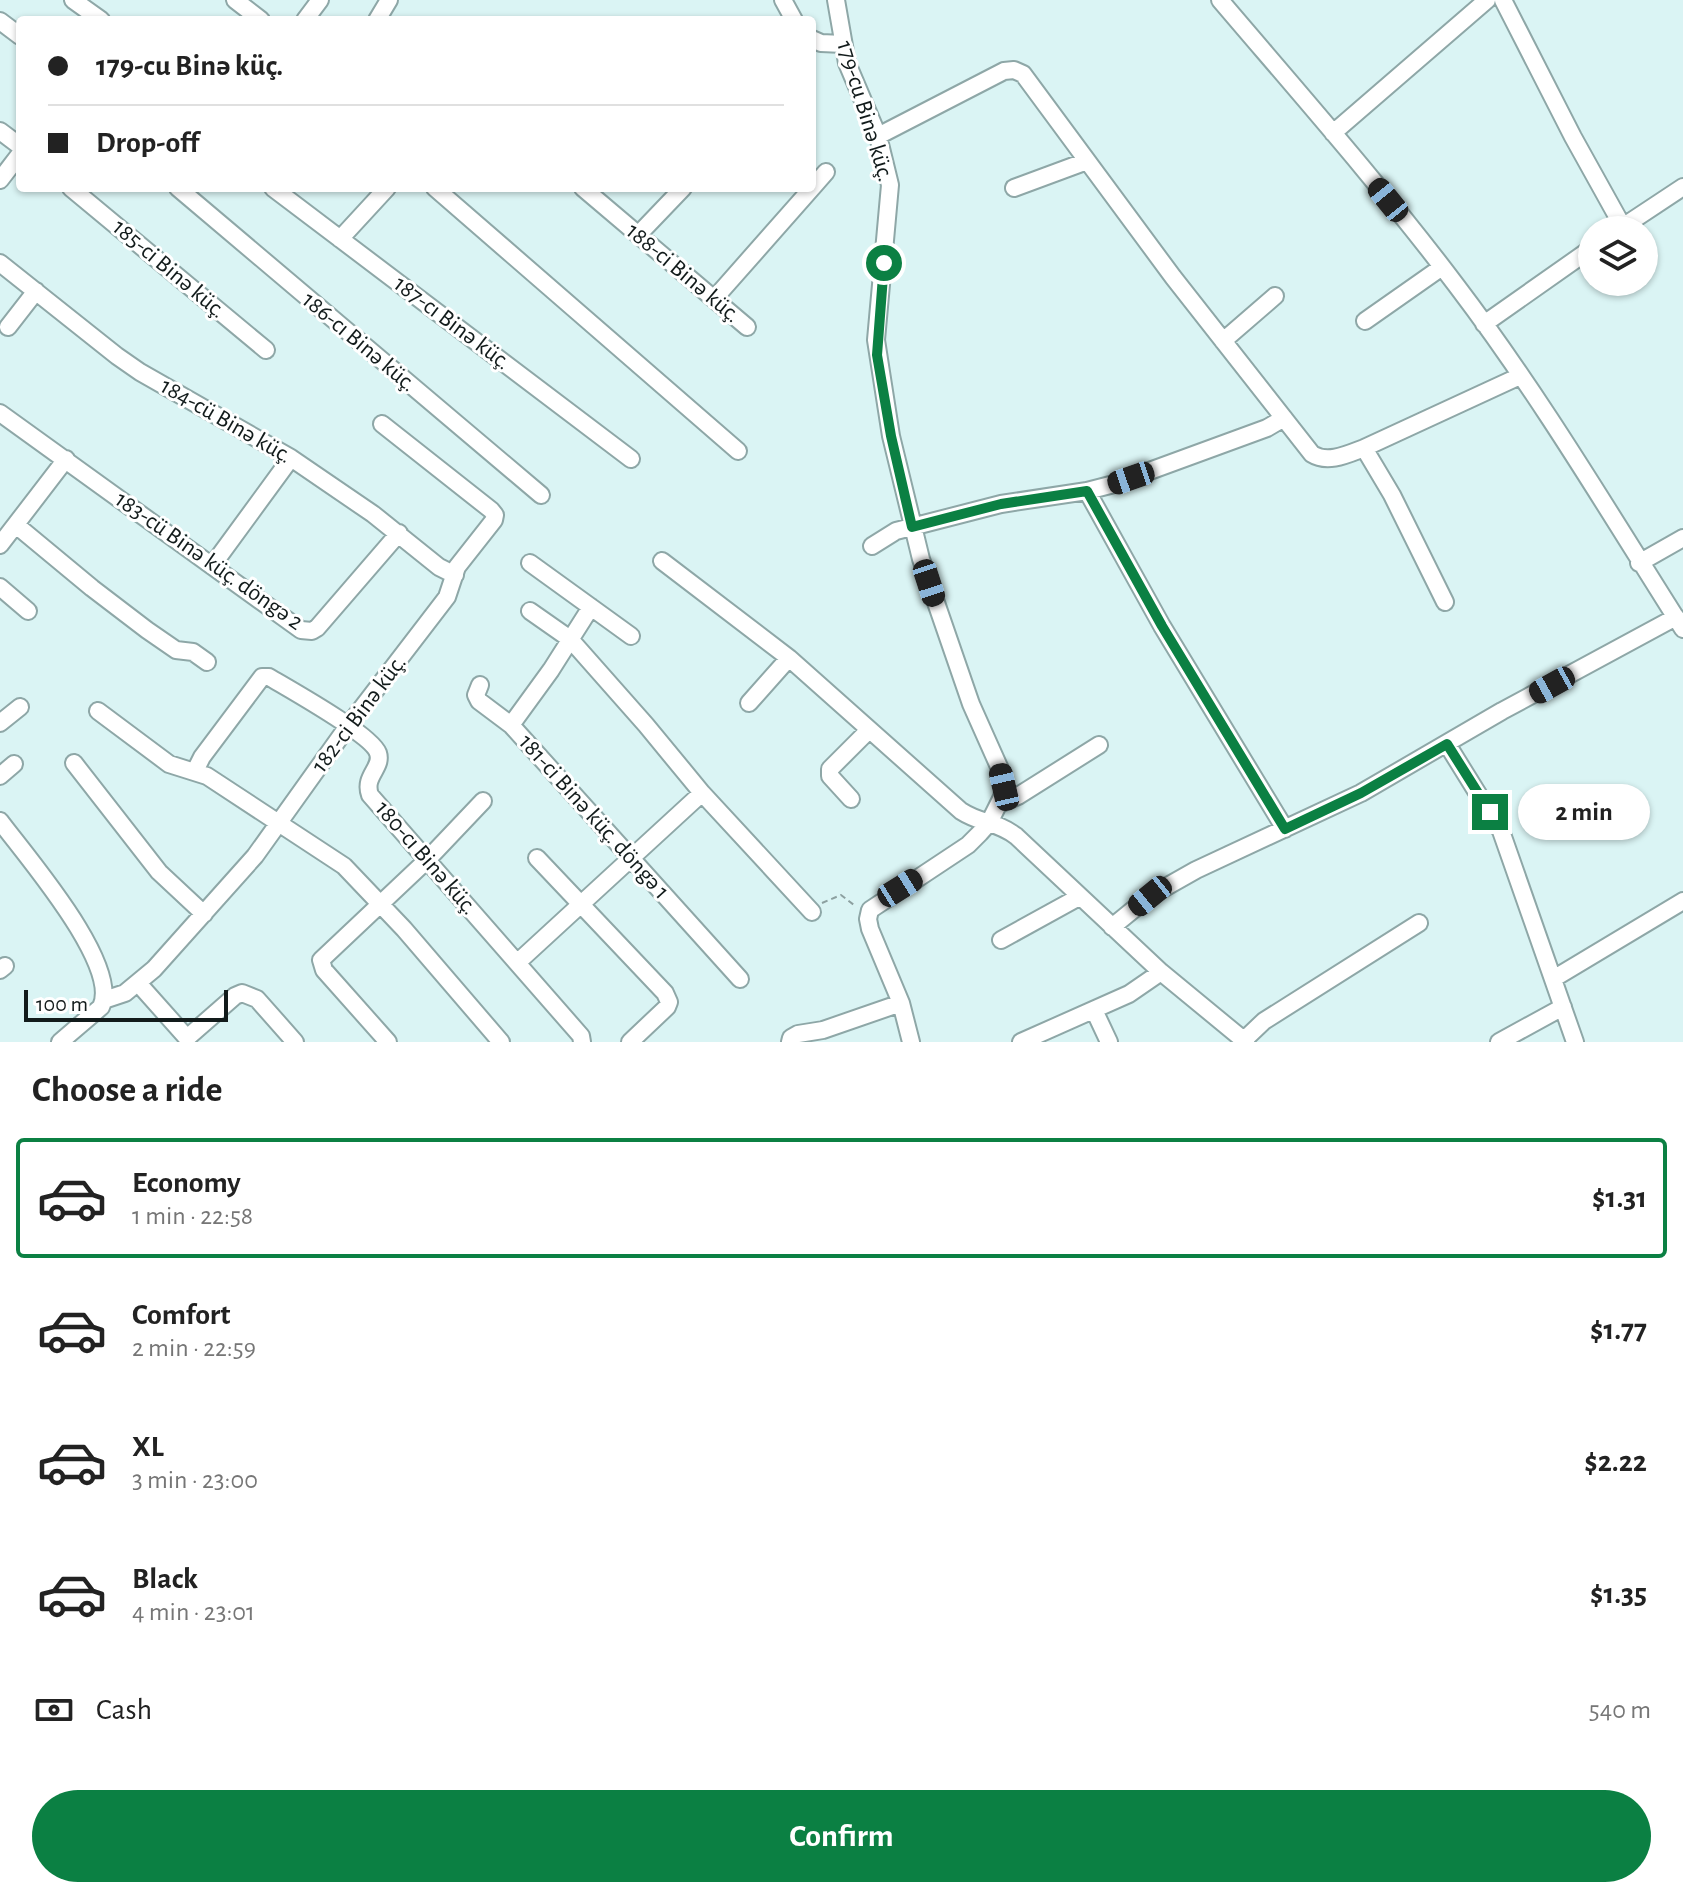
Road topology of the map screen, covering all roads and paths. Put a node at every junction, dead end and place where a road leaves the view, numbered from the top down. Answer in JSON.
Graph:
{"nodes":[{"id":1,"x":73,"y":0,"type":"edge"},
{"id":2,"x":235,"y":0,"type":"edge"},
{"id":3,"x":836,"y":0,"type":"edge"},
{"id":4,"x":1220,"y":0,"type":"edge"},
{"id":5,"x":1487,"y":0,"type":"edge"},
{"id":6,"x":1503,"y":0,"type":"edge"},
{"id":7,"x":95,"y":16,"type":"edge"},
{"id":8,"x":256,"y":16,"type":"edge"},
{"id":9,"x":816,"y":41,"type":"edge"},
{"id":10,"x":843,"y":44,"type":"junction"},
{"id":11,"x":1333,"y":133,"type":"junction"},
{"id":12,"x":878,"y":136,"type":"junction"},
{"id":13,"x":16,"y":159,"type":"edge"},
{"id":14,"x":1087,"y":161,"type":"junction"},
{"id":15,"x":826,"y":172,"type":"dead end"},
{"id":16,"x":0,"y":180,"type":"edge"},
{"id":17,"x":816,"y":183,"type":"edge"},
{"id":18,"x":1683,"y":187,"type":"edge"},
{"id":19,"x":1014,"y":188,"type":"dead end"},
{"id":20,"x":76,"y":192,"type":"edge"},
{"id":21,"x":183,"y":192,"type":"edge"},
{"id":22,"x":278,"y":192,"type":"edge"},
{"id":23,"x":383,"y":192,"type":"edge"},
{"id":24,"x":440,"y":192,"type":"edge"},
{"id":25,"x":588,"y":192,"type":"edge"},
{"id":26,"x":679,"y":192,"type":"edge"},
{"id":27,"x":808,"y":192,"type":"edge"},
{"id":28,"x":1615,"y":216,"type":"edge"},
{"id":29,"x":1639,"y":216,"type":"edge"},
{"id":30,"x":638,"y":235,"type":"junction"},
{"id":31,"x":340,"y":239,"type":"junction"},
{"id":32,"x":1578,"y":258,"type":"edge"},
{"id":33,"x":0,"y":263,"type":"edge"},
{"id":34,"x":1442,"y":267,"type":"junction"},
{"id":35,"x":36,"y":291,"type":"junction"},
{"id":36,"x":1275,"y":296,"type":"dead end"},
{"id":37,"x":714,"y":299,"type":"junction"},
{"id":38,"x":1365,"y":321,"type":"dead end"},
{"id":39,"x":1484,"y":324,"type":"junction"},
{"id":40,"x":8,"y":327,"type":"dead end"},
{"id":41,"x":747,"y":327,"type":"dead end"},
{"id":42,"x":1223,"y":341,"type":"junction"},
{"id":43,"x":266,"y":350,"type":"dead end"},
{"id":44,"x":1520,"y":376,"type":"junction"},
{"id":45,"x":0,"y":413,"type":"edge"},
{"id":46,"x":1284,"y":418,"type":"junction"},
{"id":47,"x":382,"y":424,"type":"dead end"},
{"id":48,"x":1364,"y":448,"type":"junction"},
{"id":49,"x":738,"y":451,"type":"dead end"},
{"id":50,"x":291,"y":458,"type":"junction"},
{"id":51,"x":66,"y":459,"type":"junction"},
{"id":52,"x":631,"y":459,"type":"dead end"},
{"id":53,"x":1087,"y":491,"type":"junction"},
{"id":54,"x":541,"y":495,"type":"dead end"},
{"id":55,"x":16,"y":525,"type":"junction"},
{"id":56,"x":912,"y":527,"type":"junction"},
{"id":57,"x":399,"y":533,"type":"junction"},
{"id":58,"x":1683,"y":538,"type":"edge"},
{"id":59,"x":0,"y":545,"type":"edge"},
{"id":60,"x":872,"y":546,"type":"dead end"},
{"id":61,"x":662,"y":561,"type":"dead end"},
{"id":62,"x":530,"y":563,"type":"dead end"},
{"id":63,"x":1639,"y":563,"type":"junction"},
{"id":64,"x":212,"y":566,"type":"junction"},
{"id":65,"x":455,"y":575,"type":"junction"},
{"id":66,"x":0,"y":587,"type":"edge"},
{"id":67,"x":1445,"y":602,"type":"dead end"},
{"id":68,"x":591,"y":607,"type":"junction"},
{"id":69,"x":28,"y":611,"type":"dead end"},
{"id":70,"x":530,"y":611,"type":"dead end"},
{"id":71,"x":1679,"y":623,"type":"edge"},
{"id":72,"x":631,"y":636,"type":"dead end"},
{"id":73,"x":570,"y":639,"type":"junction"},
{"id":74,"x":789,"y":658,"type":"junction"},
{"id":75,"x":207,"y":662,"type":"dead end"},
{"id":76,"x":480,"y":685,"type":"dead end"},
{"id":77,"x":749,"y":703,"type":"dead end"},
{"id":78,"x":20,"y":707,"type":"dead end"},
{"id":79,"x":98,"y":711,"type":"dead end"},
{"id":80,"x":0,"y":723,"type":"edge"},
{"id":81,"x":511,"y":725,"type":"junction"},
{"id":82,"x":348,"y":726,"type":"junction"},
{"id":83,"x":869,"y":730,"type":"junction"},
{"id":84,"x":1447,"y":744,"type":"junction"},
{"id":85,"x":1099,"y":745,"type":"dead end"},
{"id":86,"x":74,"y":763,"type":"dead end"},
{"id":87,"x":14,"y":764,"type":"dead end"},
{"id":88,"x":195,"y":771,"type":"junction"},
{"id":89,"x":0,"y":776,"type":"edge"},
{"id":90,"x":702,"y":793,"type":"junction"},
{"id":91,"x":851,"y":799,"type":"dead end"},
{"id":92,"x":483,"y":801,"type":"dead end"},
{"id":93,"x":999,"y":804,"type":"junction"},
{"id":94,"x":0,"y":821,"type":"edge"},
{"id":95,"x":280,"y":823,"type":"junction"},
{"id":96,"x":989,"y":823,"type":"junction"},
{"id":97,"x":1285,"y":829,"type":"junction"},
{"id":98,"x":537,"y":858,"type":"dead end"},
{"id":99,"x":631,"y":859,"type":"junction"},
{"id":100,"x":427,"y":860,"type":"junction"},
{"id":101,"x":1079,"y":897,"type":"junction"},
{"id":102,"x":1683,"y":901,"type":"edge"},
{"id":103,"x":381,"y":904,"type":"junction"},
{"id":104,"x":581,"y":905,"type":"junction"},
{"id":105,"x":870,"y":910,"type":"junction"},
{"id":106,"x":812,"y":912,"type":"joint"},
{"id":107,"x":204,"y":914,"type":"junction"},
{"id":108,"x":1419,"y":923,"type":"dead end"},
{"id":109,"x":1112,"y":927,"type":"junction"},
{"id":110,"x":1001,"y":940,"type":"dead end"},
{"id":111,"x":518,"y":962,"type":"junction"},
{"id":112,"x":1161,"y":972,"type":"junction"},
{"id":113,"x":740,"y":979,"type":"dead end"},
{"id":114,"x":1553,"y":979,"type":"junction"},
{"id":115,"x":138,"y":983,"type":"junction"},
{"id":116,"x":104,"y":1000,"type":"junction"},
{"id":117,"x":901,"y":1003,"type":"junction"},
{"id":118,"x":1563,"y":1007,"type":"junction"},
{"id":119,"x":1094,"y":1010,"type":"junction"},
{"id":120,"x":188,"y":1040,"type":"edge"},
{"id":121,"x":1245,"y":1041,"type":"edge"},
{"id":122,"x":60,"y":1042,"type":"edge"},
{"id":123,"x":295,"y":1042,"type":"edge"},
{"id":124,"x":388,"y":1042,"type":"edge"},
{"id":125,"x":501,"y":1042,"type":"edge"},
{"id":126,"x":582,"y":1042,"type":"edge"},
{"id":127,"x":630,"y":1042,"type":"edge"},
{"id":128,"x":790,"y":1042,"type":"edge"},
{"id":129,"x":911,"y":1042,"type":"edge"},
{"id":130,"x":1021,"y":1042,"type":"edge"},
{"id":131,"x":1109,"y":1042,"type":"edge"},
{"id":132,"x":1499,"y":1042,"type":"edge"},
{"id":133,"x":1575,"y":1042,"type":"edge"}],
"edges":[{"from":1,"to":7,"type":"street"},
{"from":2,"to":8,"type":"street"},
{"from":3,"to":10,"type":"street","name":"179-cu Binə küç."},
{"from":4,"to":11,"type":"street"},
{"from":5,"to":11,"type":"street"},
{"from":6,"to":28,"type":"street"},
{"from":9,"to":10,"type":"street"},
{"from":10,"to":12,"type":"street","name":"179-cu Binə küç."},
{"from":11,"to":34,"type":"street"},
{"from":12,"to":14,"type":"street"},
{"from":12,"to":56,"type":"street","name":"179-cu Binə küç."},
{"from":13,"to":16,"type":"street"},
{"from":14,"to":19,"type":"street"},
{"from":14,"to":42,"type":"street"},
{"from":15,"to":17,"type":"street"},
{"from":18,"to":29,"type":"street"},
{"from":20,"to":43,"type":"street","name":"185-ci Binə küç."},
{"from":21,"to":54,"type":"street","name":"186-cı Binə küç."},
{"from":22,"to":31,"type":"street","name":"187-cı Binə küç."},
{"from":23,"to":31,"type":"street"},
{"from":24,"to":49,"type":"street"},
{"from":25,"to":30,"type":"street","name":"188-ci Binə küç."},
{"from":26,"to":30,"type":"street"},
{"from":27,"to":37,"type":"street"},
{"from":30,"to":37,"type":"street","name":"188-ci Binə küç."},
{"from":31,"to":52,"type":"street","name":"187-cı Binə küç."},
{"from":32,"to":39,"type":"street"},
{"from":33,"to":35,"type":"street","name":"184-cü Binə küç."},
{"from":34,"to":38,"type":"street"},
{"from":34,"to":39,"type":"street"},
{"from":35,"to":40,"type":"street"},
{"from":35,"to":50,"type":"street","name":"184-cü Binə küç."},
{"from":36,"to":42,"type":"street"},
{"from":37,"to":41,"type":"street","name":"188-ci Binə küç."},
{"from":39,"to":44,"type":"street"},
{"from":42,"to":46,"type":"street"},
{"from":44,"to":48,"type":"street"},
{"from":44,"to":63,"type":"street"},
{"from":45,"to":51,"type":"street","name":"183-cü Binə küç. döngə 2"},
{"from":46,"to":48,"type":"street"},
{"from":46,"to":53,"type":"street"},
{"from":47,"to":65,"type":"street","name":"182-ci Binə küç."},
{"from":48,"to":67,"type":"street"},
{"from":50,"to":57,"type":"street","name":"184-cü Binə küç."},
{"from":50,"to":64,"type":"street"},
{"from":51,"to":55,"type":"street"},
{"from":51,"to":64,"type":"street","name":"183-cü Binə küç. döngə 2"},
{"from":53,"to":56,"type":"street"},
{"from":53,"to":97,"type":"street"},
{"from":55,"to":59,"type":"street"},
{"from":55,"to":75,"type":"street"},
{"from":56,"to":60,"type":"street"},
{"from":56,"to":93,"type":"street","name":"179-cu Binə küç."},
{"from":57,"to":64,"type":"street","name":"183-cü Binə küç. döngə 2"},
{"from":57,"to":65,"type":"street","name":"184-cü Binə küç."},
{"from":58,"to":63,"type":"street"},
{"from":61,"to":74,"type":"street"},
{"from":62,"to":68,"type":"street"},
{"from":63,"to":71,"type":"street"},
{"from":65,"to":82,"type":"street","name":"182-ci Binə küç."},
{"from":66,"to":69,"type":"street"},
{"from":68,"to":72,"type":"street"},
{"from":68,"to":73,"type":"street","name":"181-ci Binə küç. döngə 1"},
{"from":70,"to":73,"type":"street"},
{"from":71,"to":84,"type":"street"},
{"from":73,"to":81,"type":"street","name":"181-ci Binə küç. döngə 1"},
{"from":73,"to":90,"type":"street"},
{"from":74,"to":77,"type":"street"},
{"from":74,"to":83,"type":"street"},
{"from":76,"to":81,"type":"street"},
{"from":78,"to":80,"type":"street"},
{"from":79,"to":88,"type":"street"},
{"from":81,"to":99,"type":"street","name":"181-ci Binə küç. döngə 1"},
{"from":82,"to":88,"type":"street","name":"180-cı Binə küç."},
{"from":82,"to":95,"type":"street","name":"182-ci Binə küç."},
{"from":82,"to":100,"type":"street","name":"180-cı Binə küç."},
{"from":83,"to":91,"type":"street"},
{"from":83,"to":96,"type":"street"},
{"from":84,"to":97,"type":"street"},
{"from":84,"to":114,"type":"street"},
{"from":85,"to":93,"type":"street"},
{"from":86,"to":107,"type":"street"},
{"from":87,"to":89,"type":"street"},
{"from":88,"to":95,"type":"street"},
{"from":90,"to":99,"type":"street"},
{"from":90,"to":106,"type":"street"},
{"from":92,"to":100,"type":"street"},
{"from":93,"to":96,"type":"street","name":"179-cu Binə küç."},
{"from":94,"to":116,"type":"street"},
{"from":95,"to":103,"type":"street"},
{"from":95,"to":107,"type":"street","name":"182-ci Binə küç."},
{"from":96,"to":101,"type":"street"},
{"from":96,"to":105,"type":"street","name":"179-cu Binə küç."},
{"from":97,"to":109,"type":"street"},
{"from":98,"to":104,"type":"street"},
{"from":99,"to":104,"type":"street"},
{"from":99,"to":113,"type":"street","name":"181-ci Binə küç. döngə 1"},
{"from":100,"to":103,"type":"street"},
{"from":100,"to":111,"type":"street","name":"180-cı Binə küç."},
{"from":101,"to":109,"type":"street"},
{"from":101,"to":110,"type":"street"},
{"from":102,"to":114,"type":"street"},
{"from":103,"to":124,"type":"street"},
{"from":103,"to":125,"type":"street"},
{"from":104,"to":111,"type":"street"},
{"from":104,"to":127,"type":"street"},
{"from":105,"to":106,"type":"path"},
{"from":105,"to":117,"type":"street"},
{"from":107,"to":115,"type":"street","name":"182-ci Binə küç."},
{"from":108,"to":121,"type":"street"},
{"from":109,"to":112,"type":"street"},
{"from":111,"to":126,"type":"street","name":"180-cı Binə küç."},
{"from":112,"to":119,"type":"street"},
{"from":112,"to":121,"type":"street"},
{"from":114,"to":118,"type":"street"},
{"from":115,"to":116,"type":"street","name":"182-ci Binə küç."},
{"from":115,"to":120,"type":"street"},
{"from":116,"to":122,"type":"street","name":"182-ci Binə küç."},
{"from":117,"to":128,"type":"street"},
{"from":117,"to":129,"type":"street"},
{"from":118,"to":132,"type":"street"},
{"from":118,"to":133,"type":"street"},
{"from":119,"to":130,"type":"street"},
{"from":119,"to":131,"type":"street"},
{"from":120,"to":123,"type":"street"}]}
